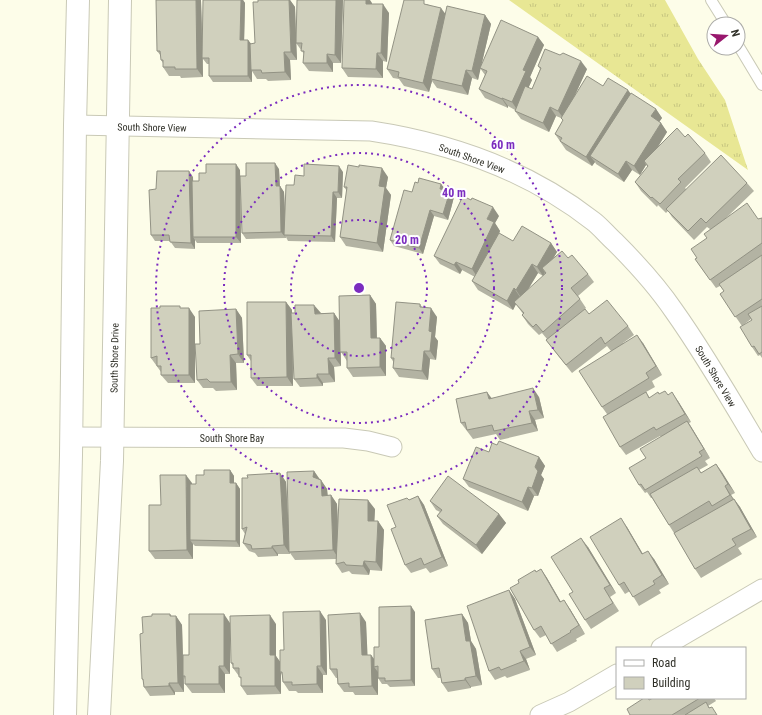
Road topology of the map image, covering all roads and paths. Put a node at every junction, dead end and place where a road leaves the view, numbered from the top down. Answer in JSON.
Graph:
{"nodes":[{"id":1,"x":78,"y":0,"type":"edge"},
{"id":2,"x":120,"y":0,"type":"edge"},
{"id":3,"x":711,"y":0,"type":"edge"},
{"id":4,"x":721,"y":16,"type":"edge"},
{"id":5,"x":745,"y":56,"type":"edge"},
{"id":6,"x":762,"y":85,"type":"edge"},
{"id":7,"x":75,"y":126,"type":"junction"},
{"id":8,"x":118,"y":127,"type":"junction"},
{"id":9,"x":112,"y":437,"type":"junction"},
{"id":10,"x":70,"y":438,"type":"junction"},
{"id":11,"x":392,"y":447,"type":"dead end"},
{"id":12,"x":762,"y":452,"type":"edge"},
{"id":13,"x":762,"y":589,"type":"edge"},
{"id":14,"x":663,"y":647,"type":"edge"},
{"id":15,"x":616,"y":675,"type":"edge"},
{"id":16,"x":573,"y":708,"type":"edge"},
{"id":17,"x":65,"y":715,"type":"edge"},
{"id":18,"x":99,"y":715,"type":"edge"},
{"id":19,"x":540,"y":715,"type":"edge"}],
"edges":[{"from":1,"to":7,"type":"street"},
{"from":2,"to":8,"type":"street","name":"South Shore Drive"},
{"from":3,"to":4,"type":"lane"},
{"from":5,"to":6,"type":"lane"},
{"from":7,"to":8,"type":"street","name":"South Shore View"},
{"from":7,"to":10,"type":"street"},
{"from":8,"to":9,"type":"street","name":"South Shore Drive"},
{"from":8,"to":12,"type":"street","name":"South Shore View"},
{"from":9,"to":10,"type":"street","name":"South Shore Bay"},
{"from":9,"to":11,"type":"street","name":"South Shore Bay"},
{"from":9,"to":18,"type":"street","name":"South Shore Drive"},
{"from":10,"to":17,"type":"street"},
{"from":13,"to":14,"type":"street"},
{"from":15,"to":16,"type":"street"},
{"from":16,"to":19,"type":"street"}]}
